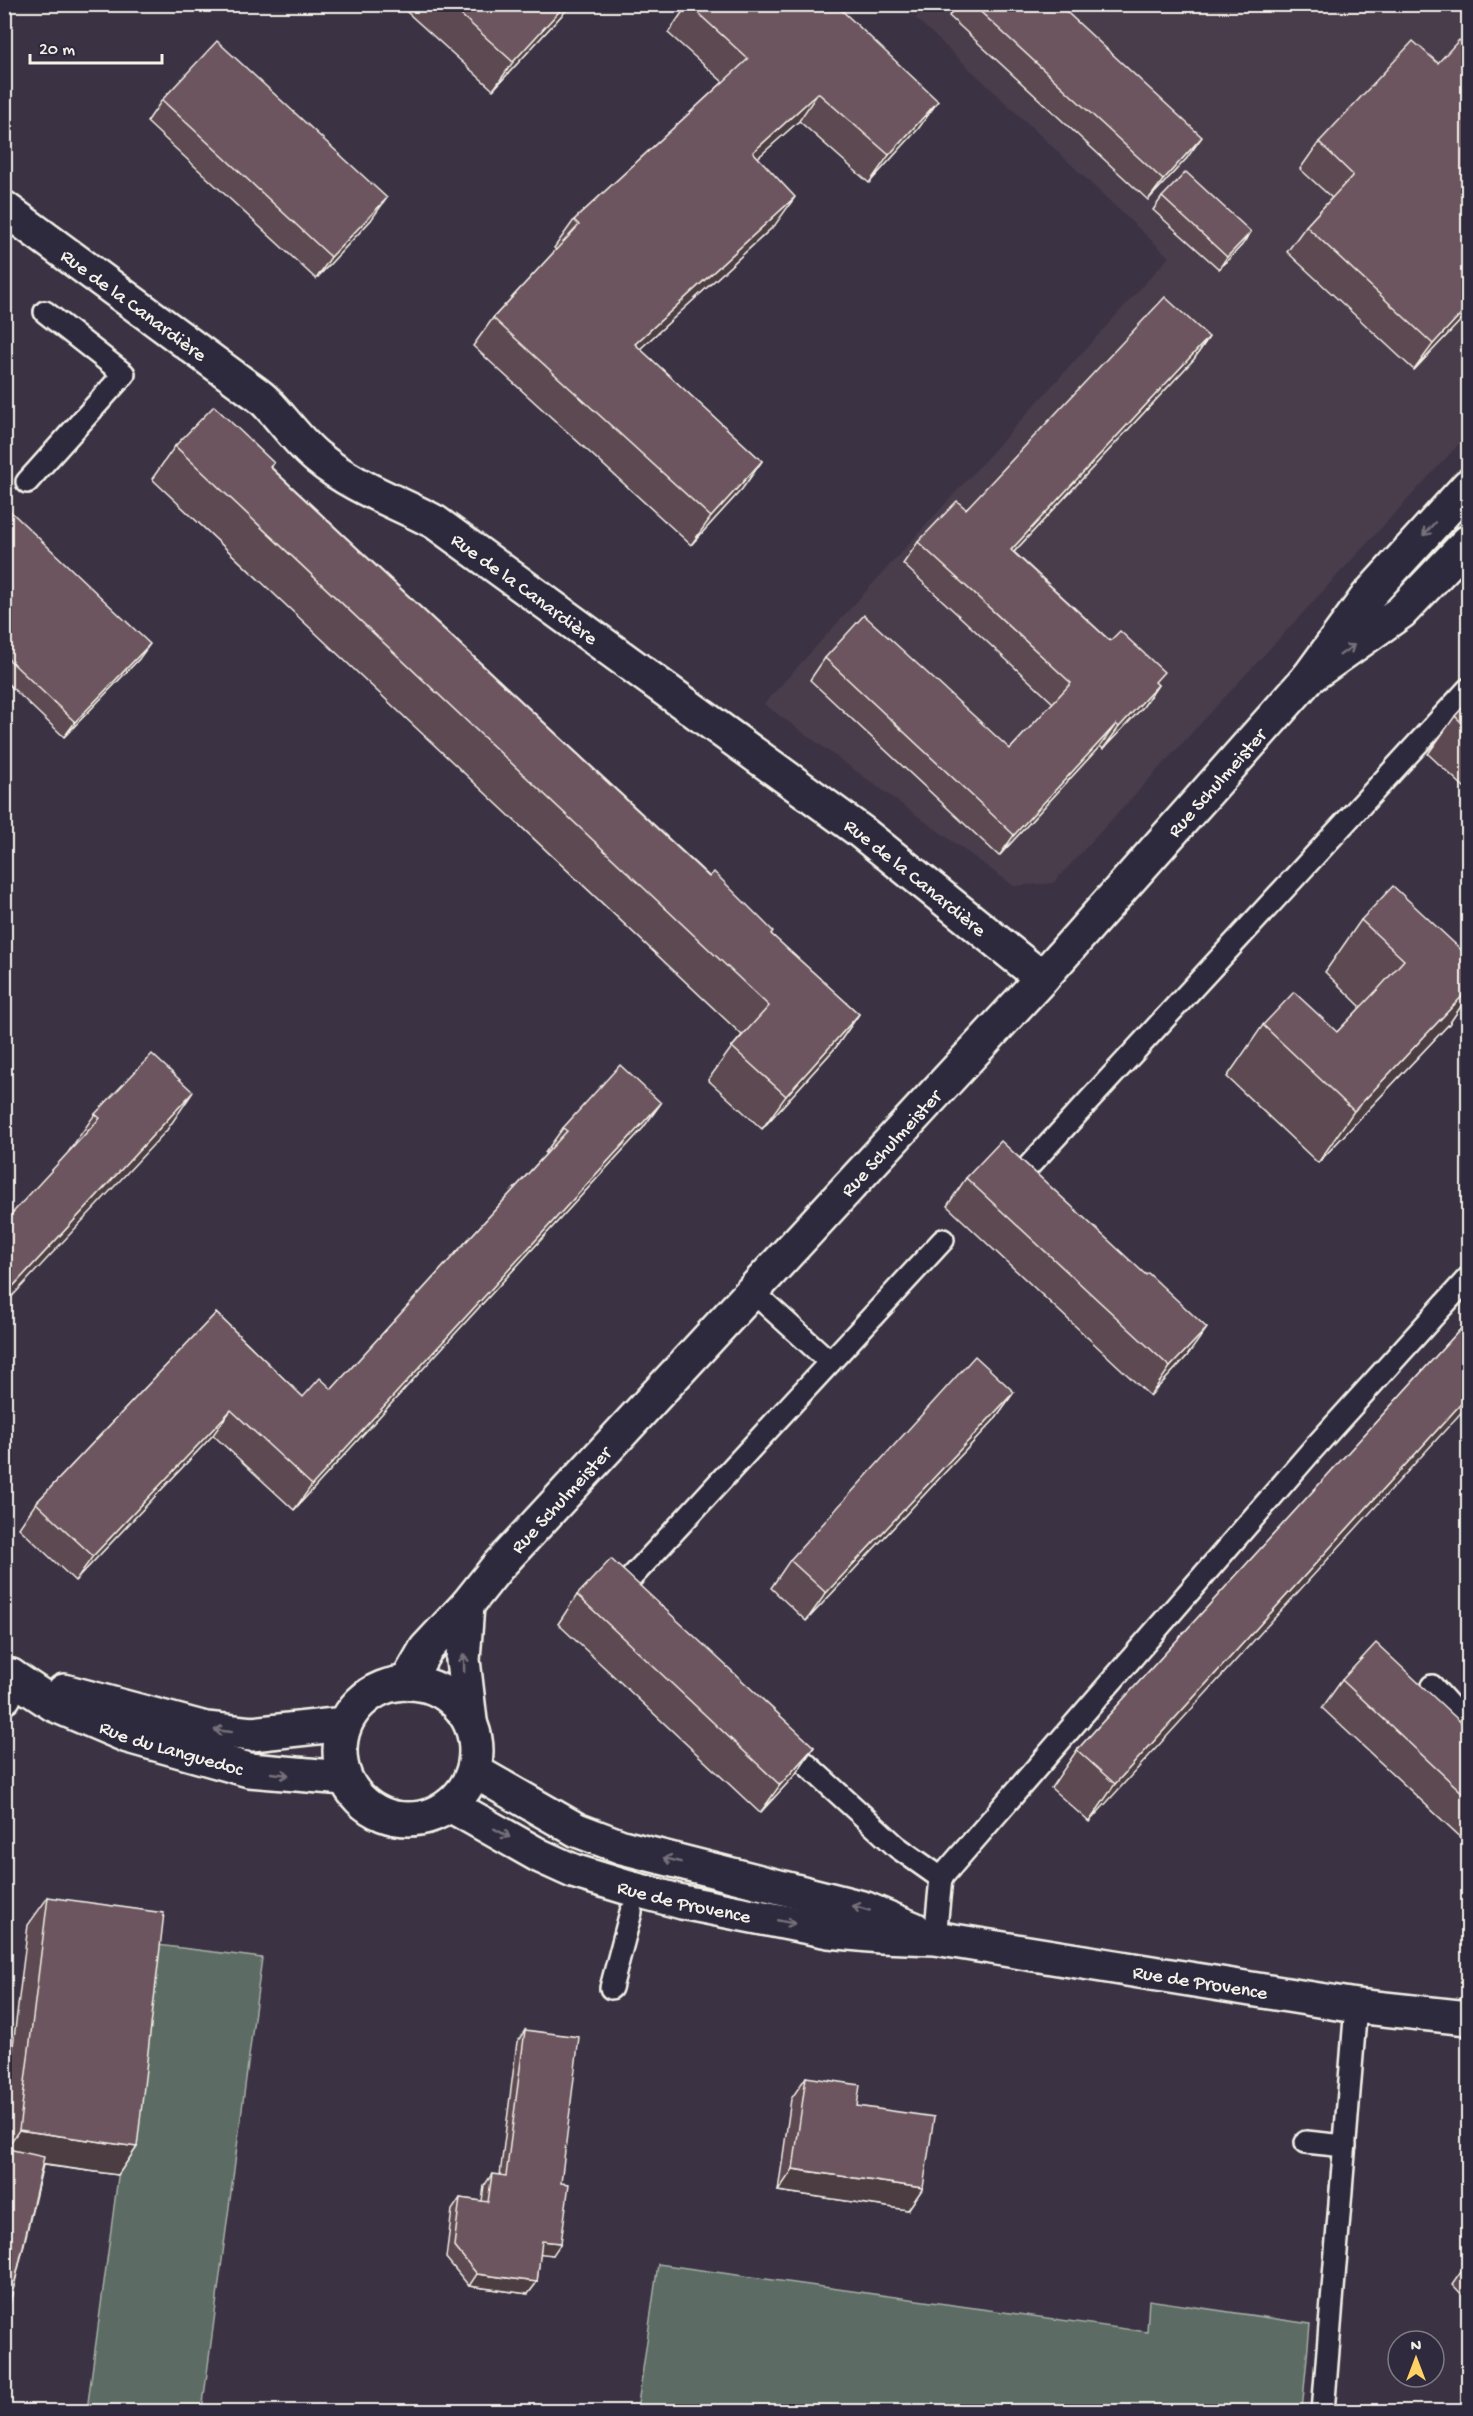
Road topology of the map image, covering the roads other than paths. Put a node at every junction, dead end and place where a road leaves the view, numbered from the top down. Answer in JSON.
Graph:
{"nodes":[{"id":1,"x":4,"y":208,"type":"edge"},
{"id":2,"x":45,"y":312,"type":"dead end"},
{"id":3,"x":27,"y":482,"type":"dead end"},
{"id":4,"x":1468,"y":486,"type":"edge"},
{"id":5,"x":1468,"y":542,"type":"edge"},
{"id":6,"x":1309,"y":677,"type":"junction"},
{"id":7,"x":1468,"y":689,"type":"edge"},
{"id":8,"x":1042,"y":978,"type":"junction"},
{"id":9,"x":1027,"y":1168,"type":"edge"},
{"id":10,"x":943,"y":1240,"type":"dead end"},
{"id":11,"x":1468,"y":1278,"type":"edge"},
{"id":12,"x":752,"y":1291,"type":"junction"},
{"id":13,"x":830,"y":1362,"type":"junction"},
{"id":14,"x":467,"y":1605,"type":"junction"},
{"id":15,"x":635,"y":1609,"type":"edge"},
{"id":16,"x":7,"y":1682,"type":"edge"},
{"id":17,"x":407,"y":1682,"type":"junction"},
{"id":18,"x":1432,"y":1686,"type":"dead end"},
{"id":19,"x":470,"y":1721,"type":"junction"},
{"id":20,"x":344,"y":1724,"type":"junction"},
{"id":21,"x":1468,"y":1726,"type":"edge"},
{"id":22,"x":766,"y":1728,"type":"edge"},
{"id":23,"x":474,"y":1771,"type":"junction"},
{"id":24,"x":344,"y":1778,"type":"junction"},
{"id":25,"x":450,"y":1805,"type":"junction"},
{"id":26,"x":941,"y":1878,"type":"junction"},
{"id":27,"x":631,"y":1912,"type":"dead end"},
{"id":28,"x":934,"y":1938,"type":"junction"},
{"id":29,"x":611,"y":1988,"type":"dead end"},
{"id":30,"x":1356,"y":2006,"type":"junction"},
{"id":31,"x":1468,"y":2018,"type":"edge"},
{"id":32,"x":1306,"y":2142,"type":"dead end"},
{"id":33,"x":1346,"y":2146,"type":"junction"},
{"id":34,"x":1323,"y":2412,"type":"edge"}],
"edges":[{"from":1,"to":8,"type":"street","name":"Rue de la Canardière"},
{"from":2,"to":3,"type":"lane"},
{"from":4,"to":6,"type":"street","name":"Rue Schulmeister","one_way":true},
{"from":6,"to":5,"type":"street","name":"Rue Schulmeister","one_way":true},
{"from":6,"to":8,"type":"street","name":"Rue Schulmeister"},
{"from":7,"to":9,"type":"lane"},
{"from":8,"to":12,"type":"street","name":"Rue Schulmeister"},
{"from":10,"to":13,"type":"lane"},
{"from":11,"to":26,"type":"lane"},
{"from":12,"to":13,"type":"lane"},
{"from":12,"to":14,"type":"street","name":"Rue Schulmeister"},
{"from":13,"to":15,"type":"lane"},
{"from":14,"to":17,"type":"street","name":"Rue Schulmeister"},
{"from":19,"to":14,"type":"street","one_way":true},
{"from":20,"to":16,"type":"street","name":"Rue du Languedoc","one_way":true},
{"from":16,"to":24,"type":"street","name":"Rue du Languedoc","one_way":true},
{"from":17,"to":19,"type":"street"},
{"from":17,"to":20,"type":"street"},
{"from":18,"to":21,"type":"lane"},
{"from":19,"to":23,"type":"street"},
{"from":20,"to":24,"type":"street"},
{"from":22,"to":26,"type":"lane"},
{"from":23,"to":25,"type":"street"},
{"from":28,"to":23,"type":"street","name":"Rue de Provence","one_way":true},
{"from":24,"to":25,"type":"street"},
{"from":25,"to":28,"type":"street","name":"Rue de Provence","one_way":true},
{"from":26,"to":28,"type":"lane"},
{"from":27,"to":29,"type":"lane"},
{"from":28,"to":30,"type":"street","name":"Rue de Provence"},
{"from":30,"to":31,"type":"street","name":"Rue de Provence"},
{"from":30,"to":33,"type":"lane"},
{"from":32,"to":33,"type":"lane"},
{"from":33,"to":34,"type":"lane"}]}
